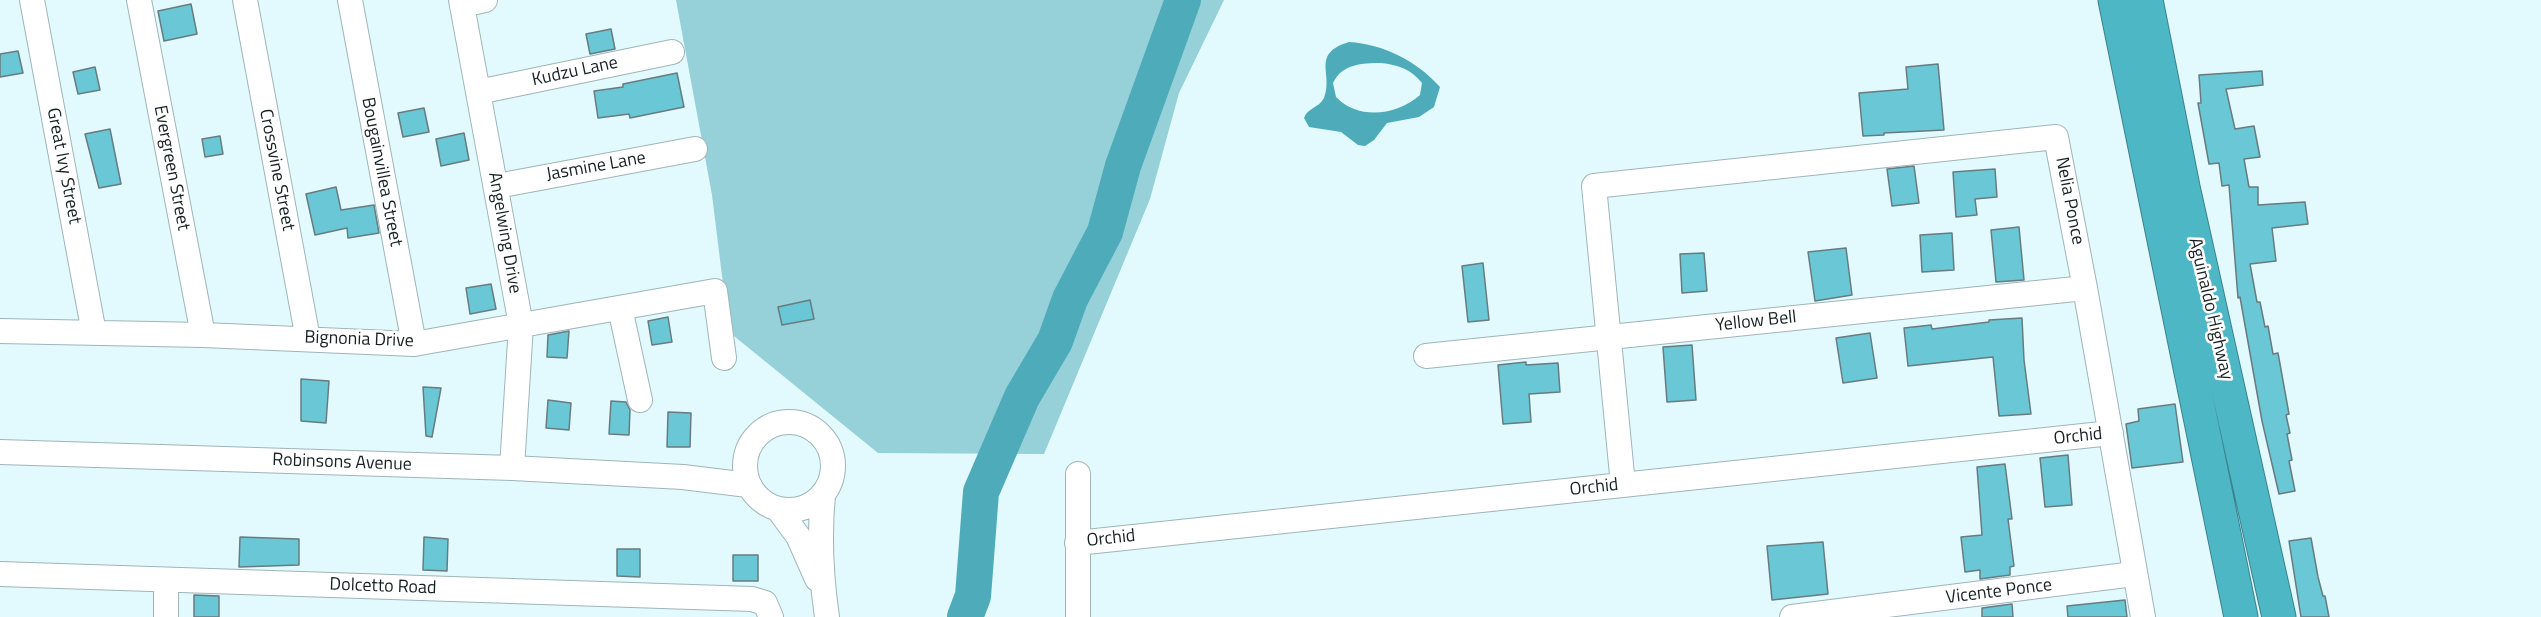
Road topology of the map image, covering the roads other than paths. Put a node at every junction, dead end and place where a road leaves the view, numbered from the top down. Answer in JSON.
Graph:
{"nodes":[{"id":1,"x":32,"y":0,"type":"edge"},
{"id":2,"x":139,"y":0,"type":"edge"},
{"id":3,"x":245,"y":0,"type":"edge"},
{"id":4,"x":350,"y":0,"type":"edge"},
{"id":5,"x":2115,"y":0,"type":"edge"},
{"id":6,"x":2146,"y":0,"type":"edge"},
{"id":7,"x":469,"y":2,"type":"edge"},
{"id":8,"x":672,"y":52,"type":"dead end"},
{"id":9,"x":478,"y":92,"type":"junction"},
{"id":10,"x":695,"y":149,"type":"dead end"},
{"id":11,"x":497,"y":186,"type":"junction"},
{"id":12,"x":2085,"y":288,"type":"junction"},
{"id":13,"x":620,"y":308,"type":"junction"},
{"id":14,"x":521,"y":325,"type":"junction"},
{"id":15,"x":0,"y":331,"type":"edge"},
{"id":16,"x":94,"y":333,"type":"junction"},
{"id":17,"x":202,"y":335,"type":"junction"},
{"id":18,"x":1609,"y":338,"type":"junction"},
{"id":19,"x":308,"y":339,"type":"junction"},
{"id":20,"x":414,"y":344,"type":"junction"},
{"id":21,"x":1426,"y":356,"type":"dead end"},
{"id":22,"x":724,"y":358,"type":"dead end"},
{"id":23,"x":640,"y":400,"type":"dead end"},
{"id":24,"x":2111,"y":433,"type":"junction"},
{"id":25,"x":0,"y":452,"type":"edge"},
{"id":26,"x":745,"y":457,"type":"junction"},
{"id":27,"x":512,"y":468,"type":"junction"},
{"id":28,"x":1078,"y":474,"type":"dead end"},
{"id":29,"x":683,"y":477,"type":"junction"},
{"id":30,"x":748,"y":485,"type":"junction"},
{"id":31,"x":1623,"y":485,"type":"junction"},
{"id":32,"x":823,"y":495,"type":"junction"},
{"id":33,"x":778,"y":509,"type":"junction"},
{"id":34,"x":1077,"y":543,"type":"junction"},
{"id":35,"x":0,"y":574,"type":"edge"},
{"id":36,"x":2134,"y":574,"type":"junction"},
{"id":37,"x":166,"y":581,"type":"junction"},
{"id":38,"x":823,"y":592,"type":"junction"},
{"id":39,"x":768,"y":610,"type":"edge"},
{"id":40,"x":166,"y":617,"type":"edge"},
{"id":41,"x":827,"y":617,"type":"edge"},
{"id":42,"x":1077,"y":617,"type":"edge"},
{"id":43,"x":1792,"y":617,"type":"edge"},
{"id":44,"x":2143,"y":617,"type":"edge"},
{"id":45,"x":2241,"y":617,"type":"edge"},
{"id":46,"x":2279,"y":617,"type":"edge"}],
"edges":[{"from":1,"to":16,"type":"street","name":"Great Ivy Street"},
{"from":2,"to":17,"type":"street","name":"Evergreen Street"},
{"from":3,"to":19,"type":"street","name":"Crossvine Street"},
{"from":4,"to":20,"type":"street","name":"Bougainvillea Street"},
{"from":5,"to":45,"type":"highway","name":"Aguinaldo Highway"},
{"from":6,"to":46,"type":"highway","name":"Aguinaldo Highway"},
{"from":7,"to":9,"type":"street","name":"Angelwing Drive"},
{"from":8,"to":9,"type":"street","name":"Kudzu Lane"},
{"from":9,"to":11,"type":"street","name":"Angelwing Drive"},
{"from":10,"to":11,"type":"street","name":"Jasmine Lane"},
{"from":11,"to":14,"type":"street","name":"Angelwing Drive"},
{"from":12,"to":18,"type":"street","name":"Yellow Bell"},
{"from":12,"to":18,"type":"street","name":"Nelia Ponce"},
{"from":12,"to":24,"type":"street","name":"Nelia Ponce"},
{"from":13,"to":14,"type":"street","name":"Bignonia Drive"},
{"from":13,"to":22,"type":"street","name":"Bignonia Drive"},
{"from":13,"to":23,"type":"street"},
{"from":14,"to":20,"type":"street","name":"Bignonia Drive"},
{"from":14,"to":27,"type":"street","name":"Angelwing Drive"},
{"from":15,"to":16,"type":"street","name":"Bignonia Drive"},
{"from":16,"to":17,"type":"street","name":"Bignonia Drive"},
{"from":17,"to":19,"type":"street","name":"Bignonia Drive"},
{"from":18,"to":21,"type":"street","name":"Yellow Bell"},
{"from":18,"to":31,"type":"street"},
{"from":19,"to":20,"type":"street","name":"Bignonia Drive"},
{"from":24,"to":31,"type":"street","name":"Orchid"},
{"from":24,"to":36,"type":"street","name":"Nelia Ponce"},
{"from":25,"to":27,"type":"street","name":"Robinsons Avenue"},
{"from":26,"to":29,"type":"street","name":"Robinsons Avenue"},
{"from":26,"to":30,"type":"street"},
{"from":26,"to":32,"type":"street"},
{"from":27,"to":29,"type":"street","name":"Robinsons Avenue"},
{"from":28,"to":34,"type":"street"},
{"from":29,"to":30,"type":"street","name":"Robinsons Avenue"},
{"from":30,"to":33,"type":"street"},
{"from":31,"to":34,"type":"street","name":"Orchid"},
{"from":32,"to":33,"type":"street"},
{"from":32,"to":38,"type":"street"},
{"from":33,"to":38,"type":"street"},
{"from":34,"to":42,"type":"street"},
{"from":35,"to":37,"type":"street","name":"Dolcetto Road"},
{"from":36,"to":43,"type":"street","name":"Vicente Ponce"},
{"from":36,"to":44,"type":"street","name":"Nelia Ponce"},
{"from":37,"to":39,"type":"street","name":"Dolcetto Road"},
{"from":37,"to":40,"type":"street"},
{"from":38,"to":41,"type":"street"}]}
